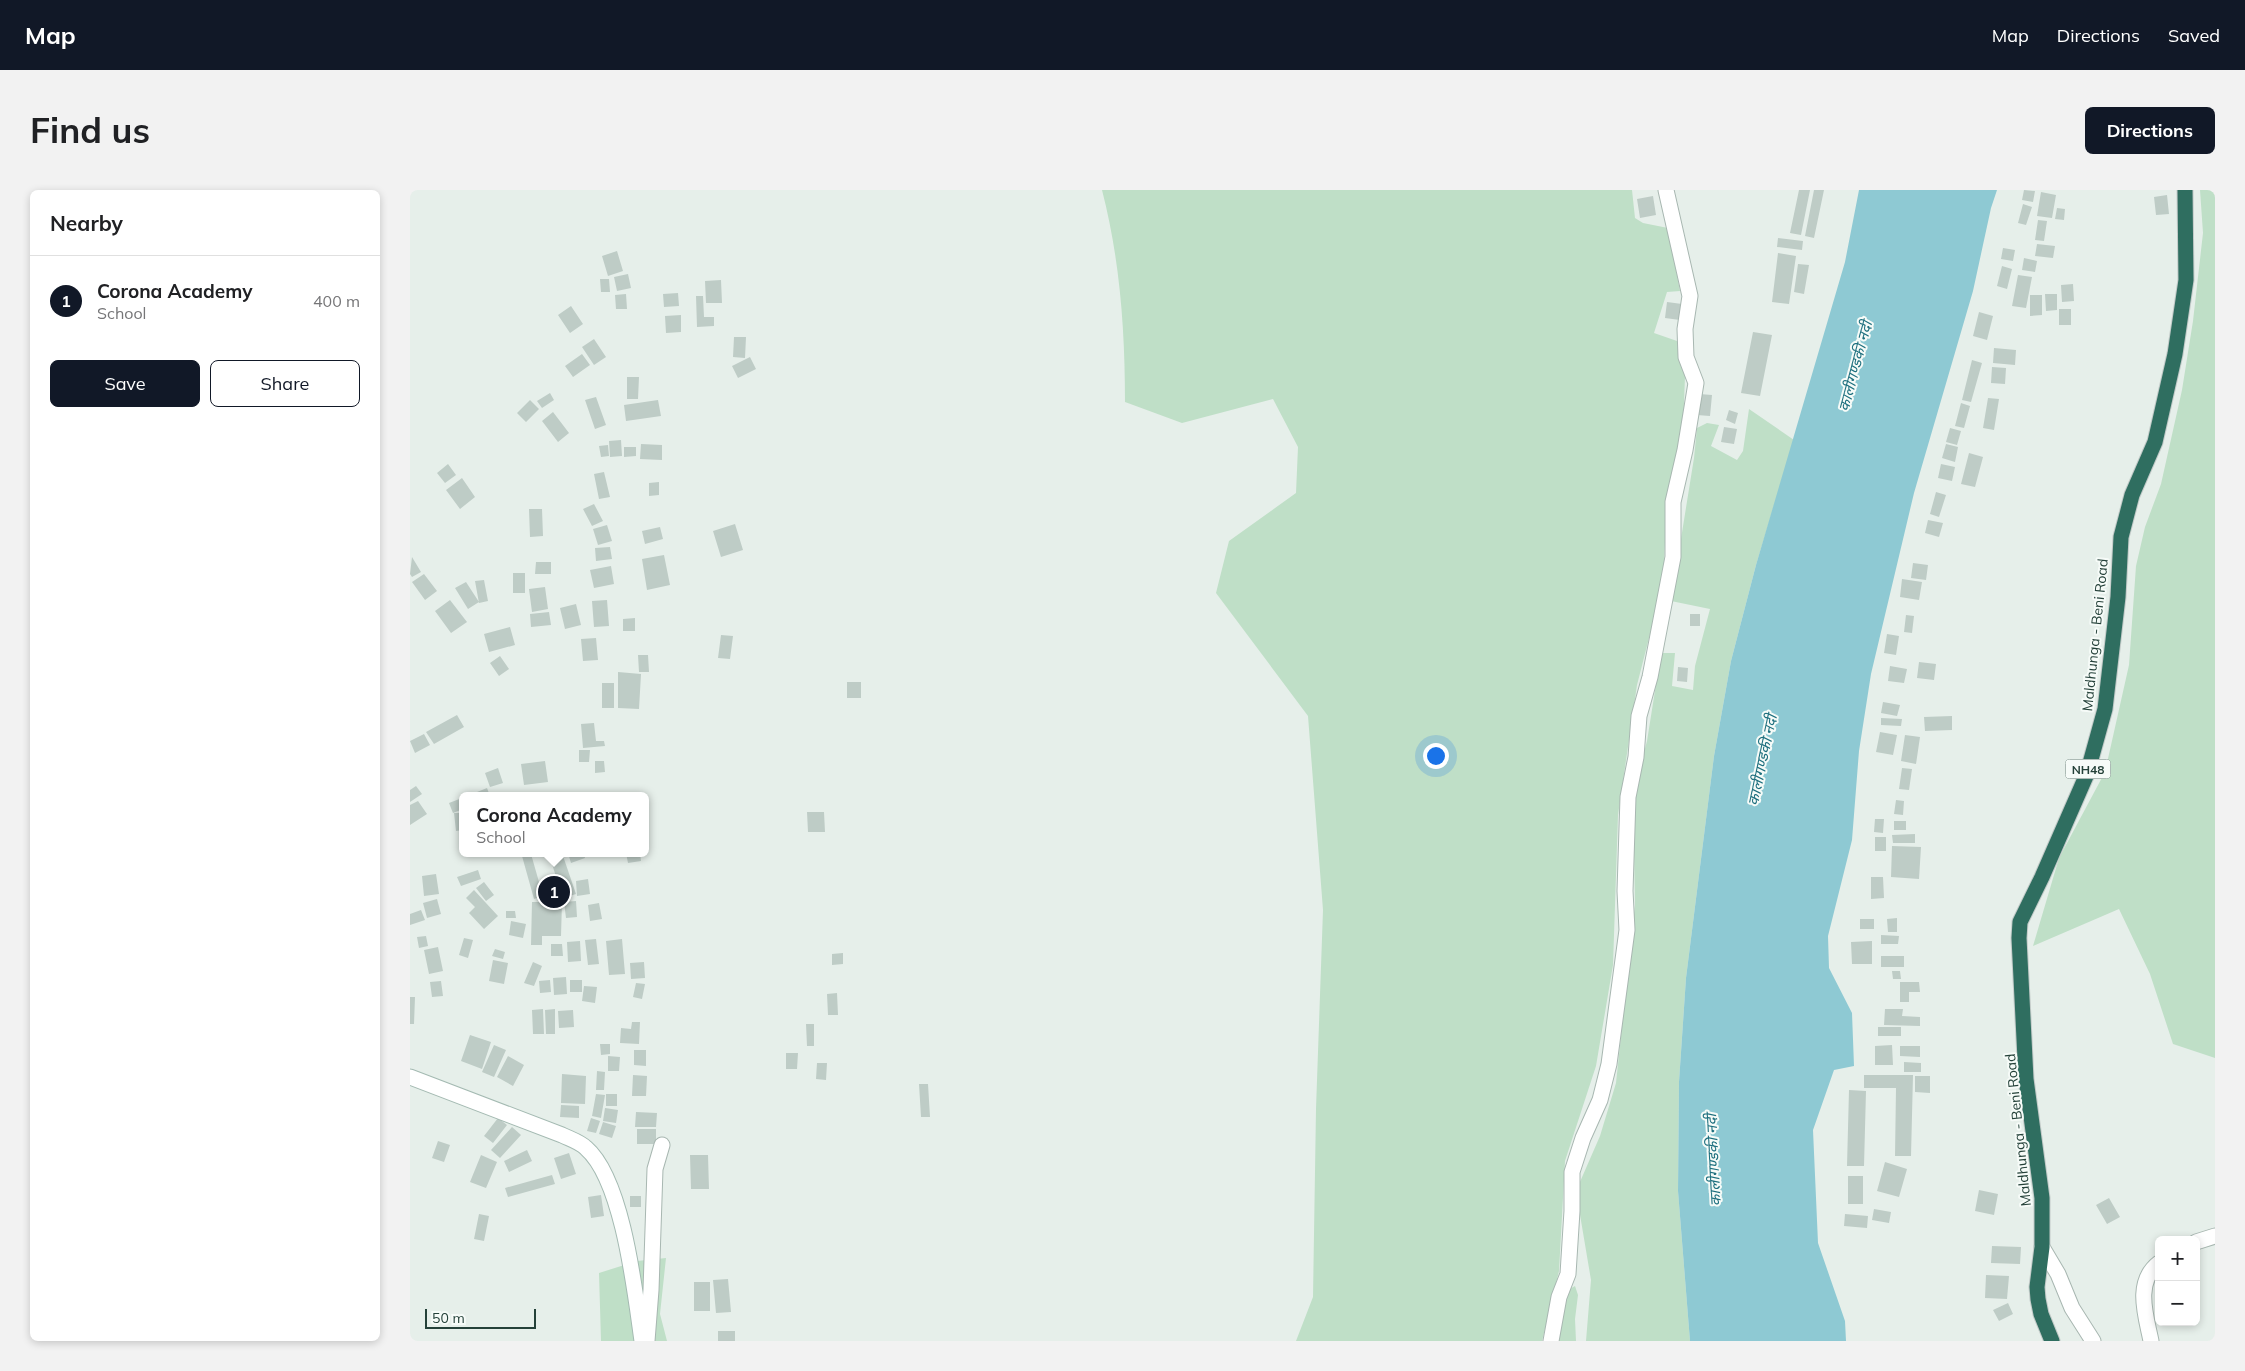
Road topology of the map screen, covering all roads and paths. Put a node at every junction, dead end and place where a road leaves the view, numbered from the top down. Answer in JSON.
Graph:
{"nodes":[{"id":1,"x":1666,"y":190,"type":"edge"},
{"id":2,"x":2184,"y":190,"type":"edge"},
{"id":3,"x":410,"y":1077,"type":"edge"},
{"id":4,"x":662,"y":1145,"type":"dead end"},
{"id":5,"x":2215,"y":1236,"type":"edge"},
{"id":6,"x":2200,"y":1241,"type":"edge"},
{"id":7,"x":2042,"y":1247,"type":"junction"},
{"id":8,"x":2155,"y":1267,"type":"edge"},
{"id":9,"x":642,"y":1341,"type":"edge"},
{"id":10,"x":647,"y":1341,"type":"edge"},
{"id":11,"x":1551,"y":1341,"type":"edge"},
{"id":12,"x":2052,"y":1341,"type":"edge"},
{"id":13,"x":2093,"y":1341,"type":"edge"},
{"id":14,"x":2151,"y":1341,"type":"edge"}],
"edges":[{"from":1,"to":11,"type":"street"},
{"from":2,"to":7,"type":"highway","name":"Maldhunga - Beni Road","number":"NH48"},
{"from":3,"to":9,"type":"street"},
{"from":4,"to":10,"type":"street"},
{"from":5,"to":6,"type":"street"},
{"from":7,"to":12,"type":"highway","name":"Maldhunga - Beni Road","number":"NH48"},
{"from":7,"to":13,"type":"street"},
{"from":8,"to":14,"type":"street"}]}
